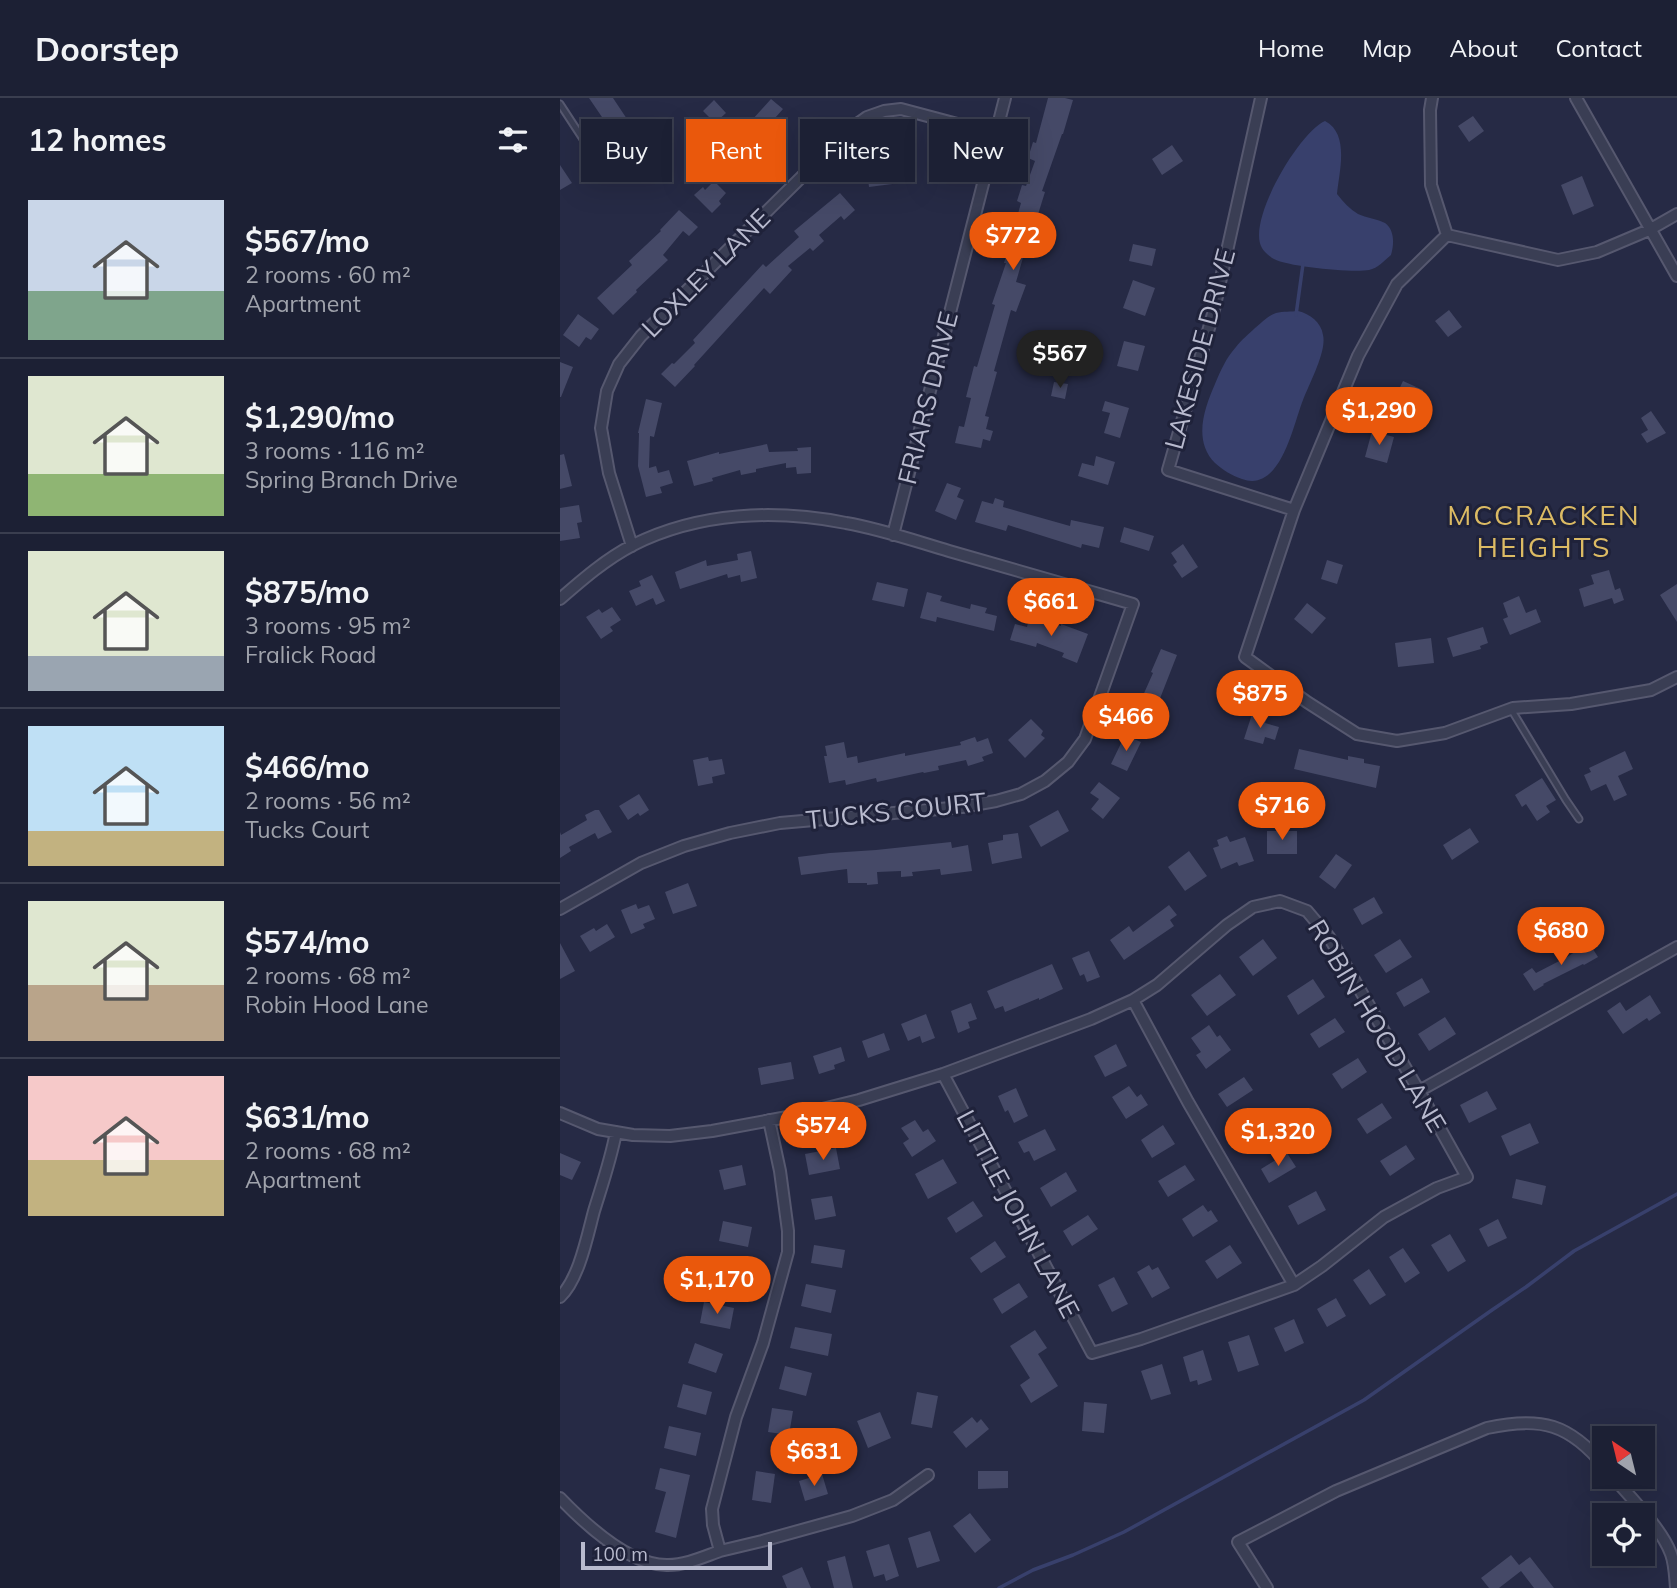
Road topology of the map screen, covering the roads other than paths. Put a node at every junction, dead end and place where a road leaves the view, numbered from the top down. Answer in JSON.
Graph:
{"nodes":[{"id":1,"x":1005,"y":98,"type":"edge"},
{"id":2,"x":1261,"y":98,"type":"edge"},
{"id":3,"x":1432,"y":98,"type":"edge"},
{"id":4,"x":1576,"y":98,"type":"edge"},
{"id":5,"x":560,"y":104,"type":"edge"},
{"id":6,"x":939,"y":119,"type":"edge"},
{"id":7,"x":999,"y":119,"type":"edge"},
{"id":8,"x":581,"y":135,"type":"edge"},
{"id":9,"x":983,"y":182,"type":"edge"},
{"id":10,"x":1677,"y":214,"type":"edge"},
{"id":11,"x":1650,"y":230,"type":"junction"},
{"id":12,"x":1447,"y":235,"type":"junction"},
{"id":13,"x":1677,"y":276,"type":"edge"},
{"id":14,"x":1294,"y":510,"type":"junction"},
{"id":15,"x":893,"y":535,"type":"junction"},
{"id":16,"x":632,"y":546,"type":"junction"},
{"id":17,"x":560,"y":599,"type":"edge"},
{"id":18,"x":1677,"y":677,"type":"edge"},
{"id":19,"x":1511,"y":709,"type":"junction"},
{"id":20,"x":1579,"y":819,"type":"dead end"},
{"id":21,"x":560,"y":909,"type":"edge"},
{"id":22,"x":1677,"y":947,"type":"edge"},
{"id":23,"x":1133,"y":1000,"type":"junction"},
{"id":24,"x":943,"y":1074,"type":"junction"},
{"id":25,"x":1419,"y":1091,"type":"junction"},
{"id":26,"x":560,"y":1113,"type":"edge"},
{"id":27,"x":769,"y":1120,"type":"junction"},
{"id":28,"x":616,"y":1132,"type":"junction"},
{"id":29,"x":1294,"y":1285,"type":"junction"},
{"id":30,"x":560,"y":1297,"type":"edge"},
{"id":31,"x":1592,"y":1453,"type":"edge"},
{"id":32,"x":928,"y":1475,"type":"dead end"},
{"id":33,"x":1623,"y":1489,"type":"edge"},
{"id":34,"x":560,"y":1498,"type":"edge"},
{"id":35,"x":720,"y":1551,"type":"junction"},
{"id":36,"x":1267,"y":1588,"type":"edge"},
{"id":37,"x":1676,"y":1588,"type":"edge"}],
"edges":[{"from":1,"to":7,"type":"street","name":"FRIARS DRIVE"},
{"from":2,"to":14,"type":"street","name":"LAKESIDE DRIVE"},
{"from":3,"to":12,"type":"street"},
{"from":4,"to":11,"type":"street"},
{"from":5,"to":8,"type":"lane"},
{"from":6,"to":16,"type":"street","name":"LOXLEY LANE"},
{"from":9,"to":15,"type":"street","name":"FRIARS DRIVE"},
{"from":10,"to":11,"type":"street"},
{"from":11,"to":12,"type":"street"},
{"from":11,"to":13,"type":"street"},
{"from":12,"to":14,"type":"street"},
{"from":14,"to":19,"type":"street"},
{"from":15,"to":16,"type":"street"},
{"from":15,"to":21,"type":"street","name":"TUCKS COURT"},
{"from":16,"to":17,"type":"street"},
{"from":18,"to":19,"type":"street"},
{"from":19,"to":20,"type":"lane"},
{"from":22,"to":25,"type":"street"},
{"from":23,"to":24,"type":"street","name":"ROBIN HOOD LANE"},
{"from":23,"to":25,"type":"street","name":"ROBIN HOOD LANE"},
{"from":23,"to":29,"type":"street"},
{"from":24,"to":27,"type":"street","name":"ROBIN HOOD LANE"},
{"from":24,"to":29,"type":"street","name":"LITTLE JOHN LANE"},
{"from":25,"to":29,"type":"street","name":"ROBIN HOOD LANE"},
{"from":26,"to":28,"type":"street","name":"ROBIN HOOD LANE"},
{"from":27,"to":28,"type":"street","name":"ROBIN HOOD LANE"},
{"from":27,"to":35,"type":"street"},
{"from":28,"to":30,"type":"street"},
{"from":31,"to":36,"type":"street"},
{"from":32,"to":35,"type":"street"},
{"from":33,"to":37,"type":"street"},
{"from":34,"to":35,"type":"street"}]}
